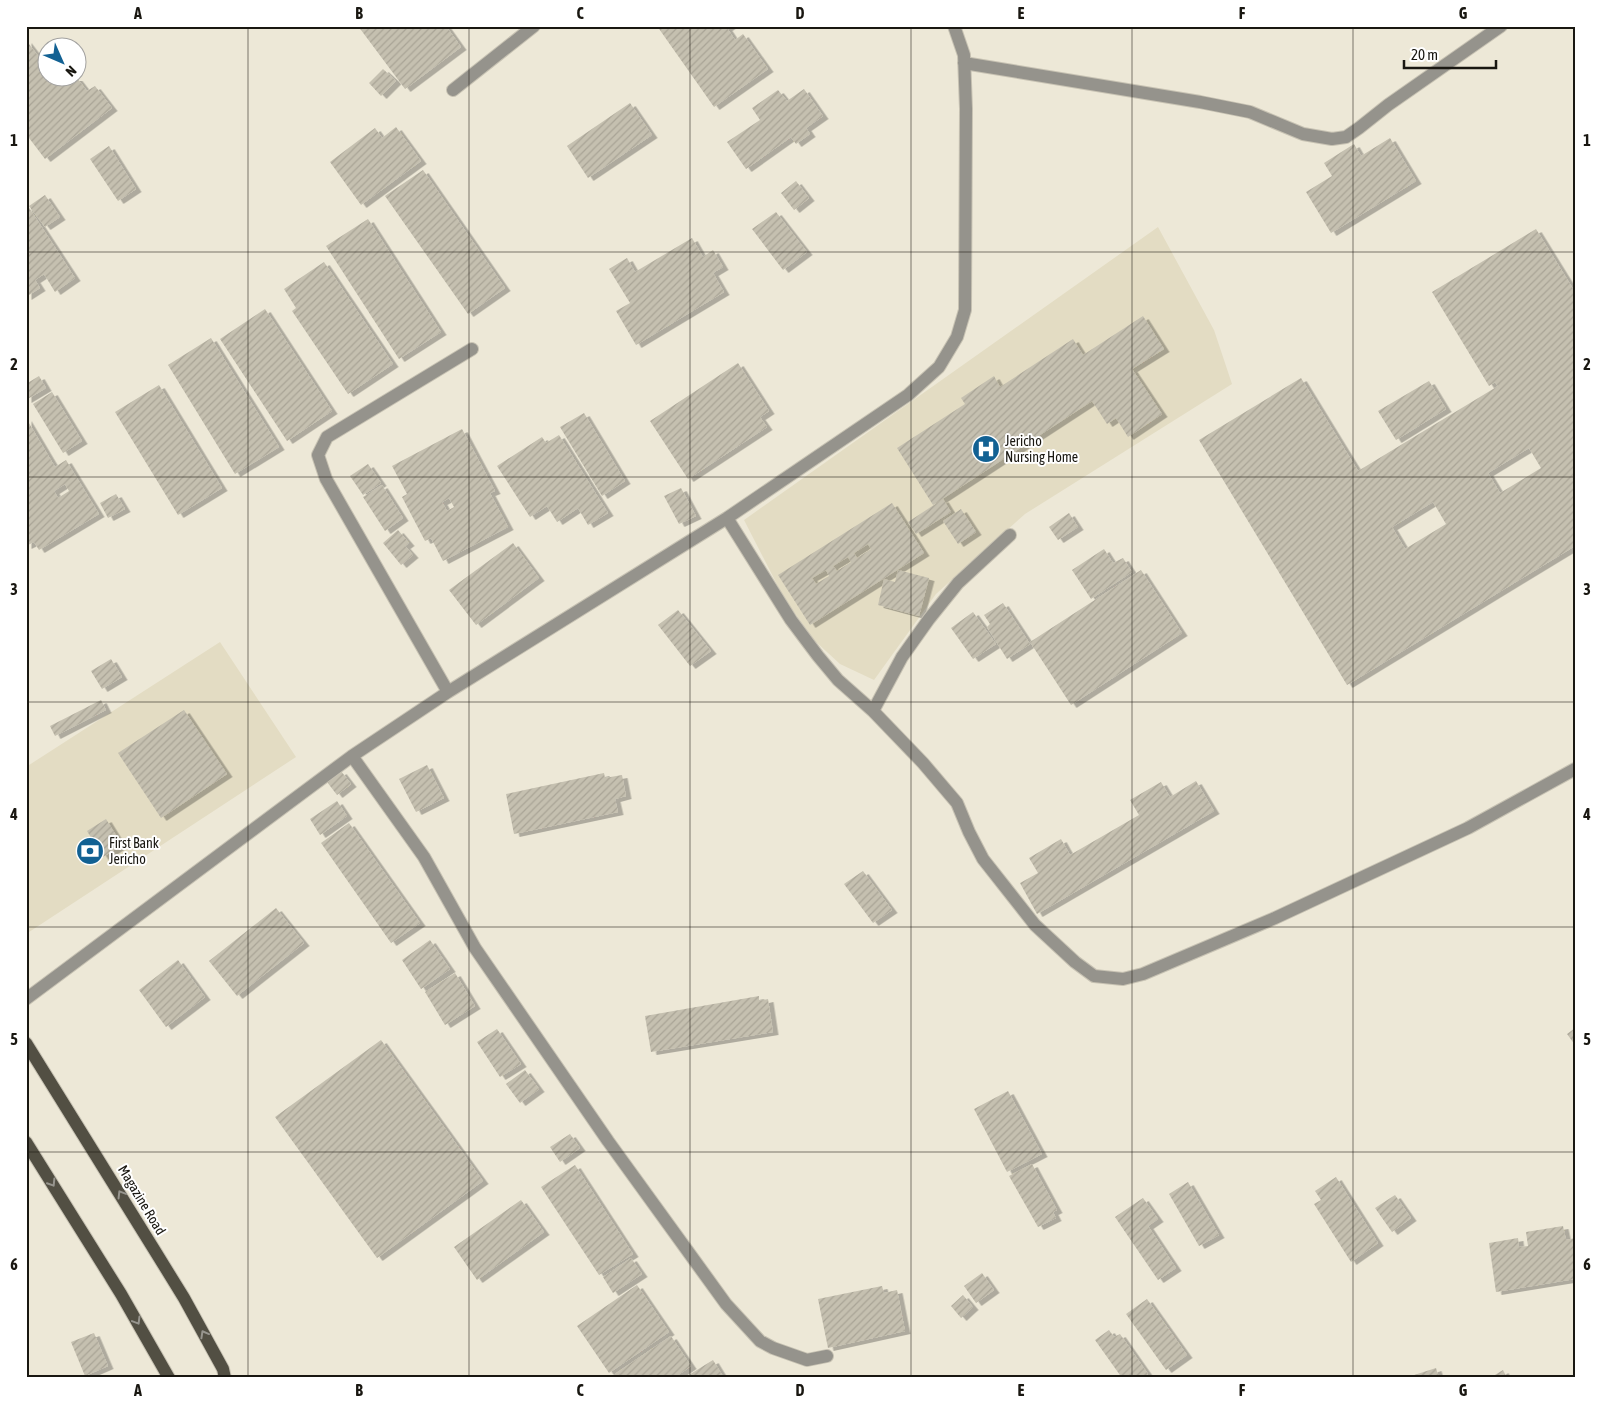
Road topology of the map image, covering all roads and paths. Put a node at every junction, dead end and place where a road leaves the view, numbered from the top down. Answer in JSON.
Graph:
{"nodes":[{"id":1,"x":534,"y":26,"type":"edge"},
{"id":2,"x":954,"y":26,"type":"edge"},
{"id":3,"x":1501,"y":26,"type":"edge"},
{"id":4,"x":964,"y":63,"type":"junction"},
{"id":5,"x":453,"y":90,"type":"dead end"},
{"id":6,"x":472,"y":349,"type":"dead end"},
{"id":7,"x":727,"y":518,"type":"junction"},
{"id":8,"x":1010,"y":535,"type":"dead end"},
{"id":9,"x":448,"y":692,"type":"junction"},
{"id":10,"x":873,"y":712,"type":"junction"},
{"id":11,"x":352,"y":756,"type":"junction"},
{"id":12,"x":1575,"y":769,"type":"edge"},
{"id":13,"x":26,"y":999,"type":"edge"},
{"id":14,"x":26,"y":1043,"type":"edge"},
{"id":15,"x":26,"y":1142,"type":"edge"},
{"id":16,"x":827,"y":1356,"type":"dead end"},
{"id":17,"x":169,"y":1378,"type":"edge"},
{"id":18,"x":226,"y":1378,"type":"edge"}],
"edges":[{"from":1,"to":5,"type":"street"},
{"from":2,"to":4,"type":"street"},
{"from":3,"to":4,"type":"street"},
{"from":4,"to":7,"type":"street"},
{"from":6,"to":9,"type":"street"},
{"from":7,"to":9,"type":"street"},
{"from":7,"to":10,"type":"street"},
{"from":8,"to":10,"type":"street"},
{"from":9,"to":11,"type":"street"},
{"from":10,"to":12,"type":"street"},
{"from":11,"to":13,"type":"street"},
{"from":11,"to":16,"type":"street"},
{"from":18,"to":14,"type":"main road","name":"Magazine Road","one_way":true},
{"from":15,"to":17,"type":"main road","one_way":true}]}
